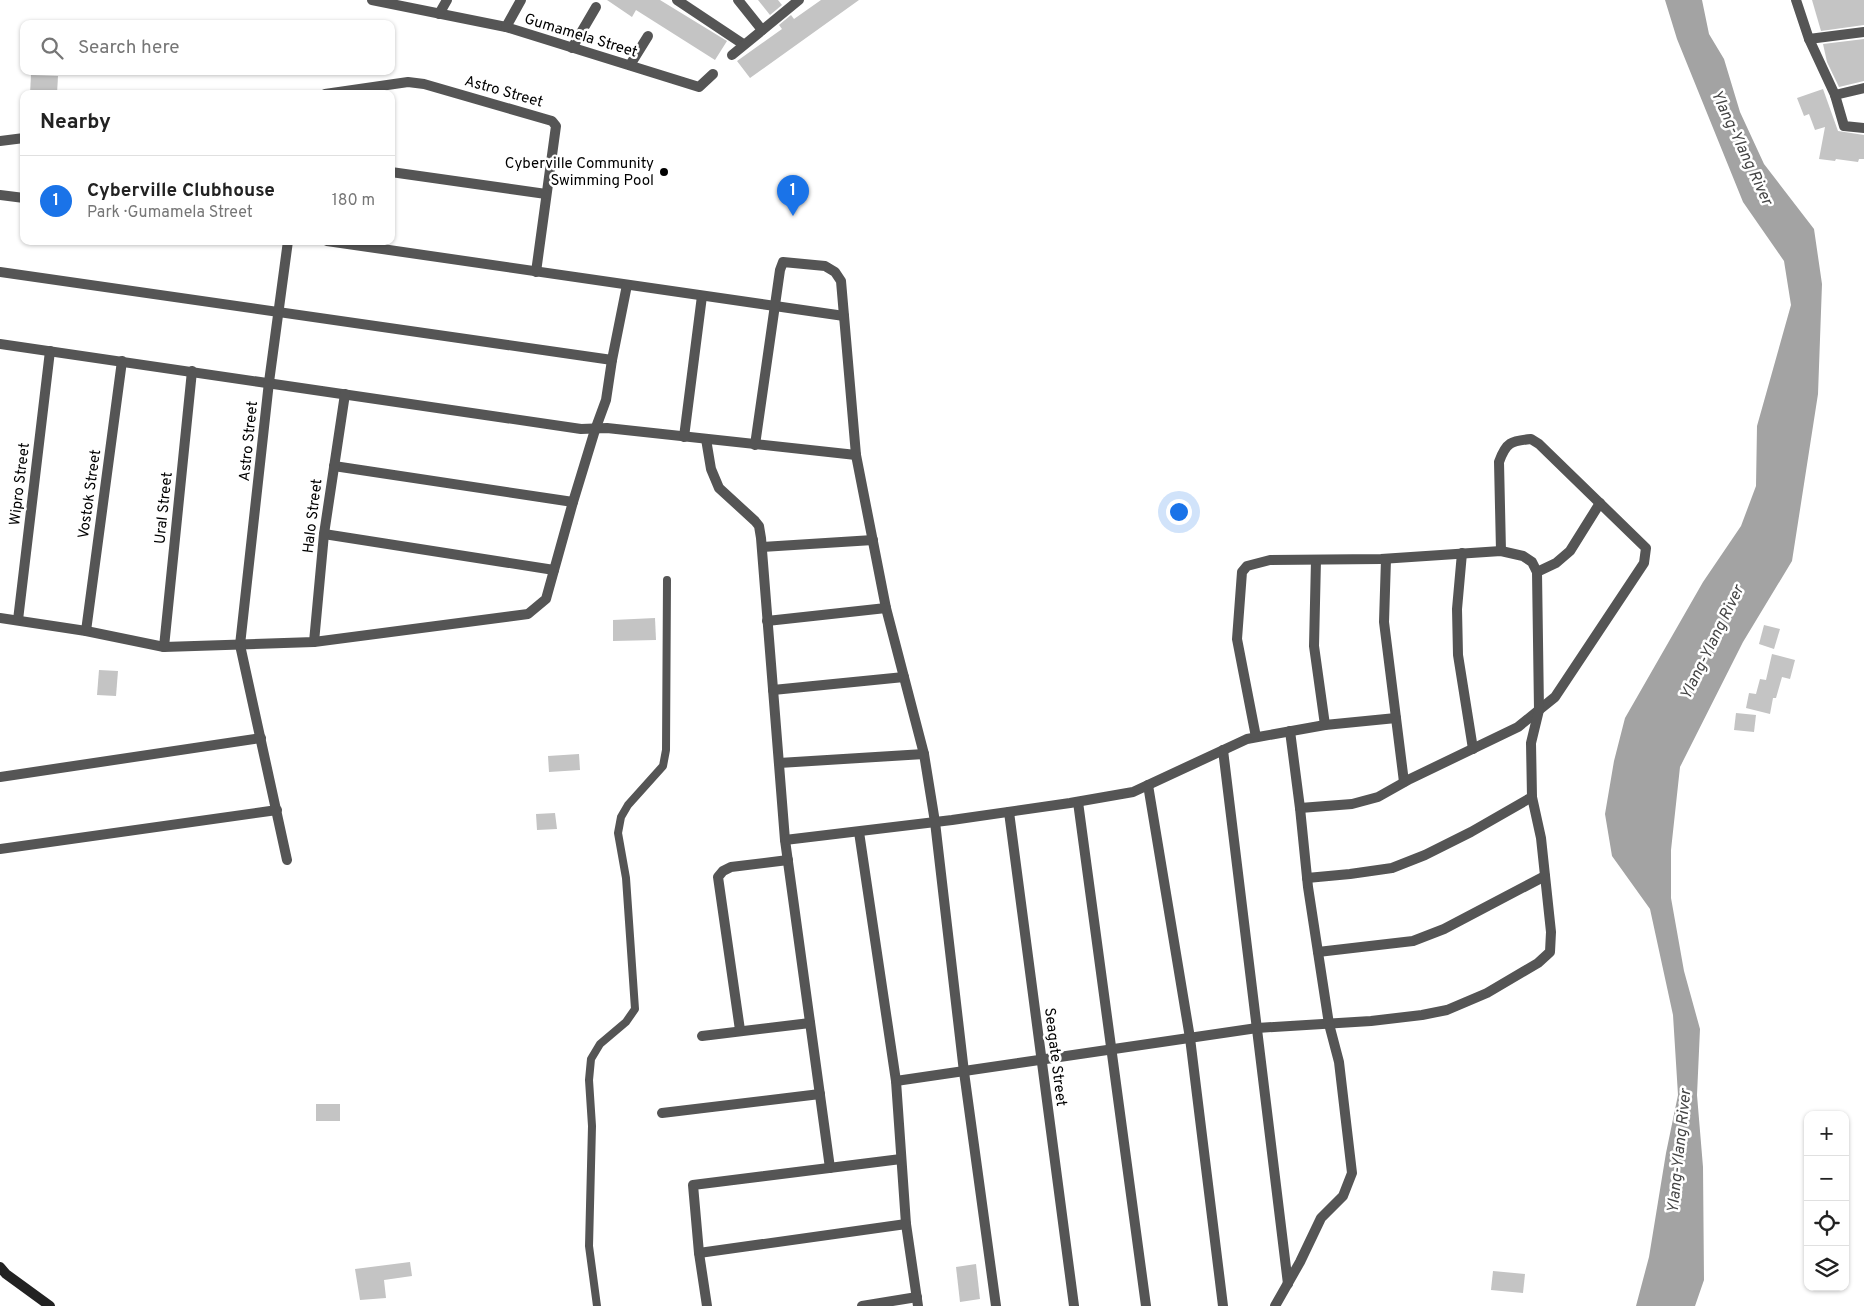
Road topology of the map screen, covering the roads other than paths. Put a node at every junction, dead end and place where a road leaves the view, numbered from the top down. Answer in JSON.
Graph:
{"nodes":[{"id":1,"x":375,"y":0,"type":"edge"},
{"id":2,"x":447,"y":0,"type":"edge"},
{"id":3,"x":521,"y":0,"type":"edge"},
{"id":4,"x":677,"y":0,"type":"edge"},
{"id":5,"x":738,"y":0,"type":"edge"},
{"id":6,"x":799,"y":0,"type":"edge"},
{"id":7,"x":1796,"y":0,"type":"edge"},
{"id":8,"x":596,"y":7,"type":"dead end"},
{"id":9,"x":439,"y":14,"type":"junction"},
{"id":10,"x":506,"y":27,"type":"junction"},
{"id":11,"x":762,"y":30,"type":"junction"},
{"id":12,"x":1864,"y":32,"type":"edge"},
{"id":13,"x":648,"y":36,"type":"dead end"},
{"id":14,"x":1809,"y":39,"type":"junction"},
{"id":15,"x":743,"y":44,"type":"junction"},
{"id":16,"x":572,"y":48,"type":"junction"},
{"id":17,"x":732,"y":54,"type":"dead end"},
{"id":18,"x":630,"y":65,"type":"junction"},
{"id":19,"x":713,"y":74,"type":"dead end"},
{"id":20,"x":1864,"y":88,"type":"edge"},
{"id":21,"x":353,"y":90,"type":"edge"},
{"id":22,"x":1835,"y":95,"type":"junction"},
{"id":23,"x":1864,"y":128,"type":"edge"},
{"id":24,"x":20,"y":138,"type":"edge"},
{"id":25,"x":0,"y":141,"type":"edge"},
{"id":26,"x":395,"y":173,"type":"edge"},
{"id":27,"x":546,"y":194,"type":"junction"},
{"id":28,"x":0,"y":195,"type":"edge"},
{"id":29,"x":20,"y":198,"type":"edge"},
{"id":30,"x":287,"y":245,"type":"edge"},
{"id":31,"x":354,"y":245,"type":"edge"},
{"id":32,"x":0,"y":272,"type":"edge"},
{"id":33,"x":536,"y":272,"type":"junction"},
{"id":34,"x":627,"y":285,"type":"junction"},
{"id":35,"x":702,"y":296,"type":"junction"},
{"id":36,"x":774,"y":306,"type":"junction"},
{"id":37,"x":278,"y":312,"type":"junction"},
{"id":38,"x":844,"y":316,"type":"junction"},
{"id":39,"x":0,"y":344,"type":"edge"},
{"id":40,"x":50,"y":351,"type":"junction"},
{"id":41,"x":612,"y":360,"type":"junction"},
{"id":42,"x":122,"y":361,"type":"junction"},
{"id":43,"x":192,"y":371,"type":"junction"},
{"id":44,"x":269,"y":382,"type":"junction"},
{"id":45,"x":345,"y":394,"type":"junction"},
{"id":46,"x":596,"y":430,"type":"junction"},
{"id":47,"x":684,"y":437,"type":"junction"},
{"id":48,"x":706,"y":439,"type":"junction"},
{"id":49,"x":755,"y":445,"type":"junction"},
{"id":50,"x":856,"y":455,"type":"junction"},
{"id":51,"x":334,"y":466,"type":"junction"},
{"id":52,"x":574,"y":502,"type":"junction"},
{"id":53,"x":1600,"y":503,"type":"junction"},
{"id":54,"x":324,"y":534,"type":"junction"},
{"id":55,"x":873,"y":540,"type":"junction"},
{"id":56,"x":762,"y":547,"type":"junction"},
{"id":57,"x":1501,"y":551,"type":"junction"},
{"id":58,"x":1462,"y":553,"type":"junction"},
{"id":59,"x":1386,"y":559,"type":"junction"},
{"id":60,"x":1316,"y":560,"type":"junction"},
{"id":61,"x":554,"y":570,"type":"junction"},
{"id":62,"x":1537,"y":572,"type":"junction"},
{"id":63,"x":667,"y":580,"type":"dead end"},
{"id":64,"x":886,"y":608,"type":"junction"},
{"id":65,"x":0,"y":618,"type":"edge"},
{"id":66,"x":18,"y":620,"type":"junction"},
{"id":67,"x":768,"y":621,"type":"junction"},
{"id":68,"x":86,"y":631,"type":"junction"},
{"id":69,"x":314,"y":642,"type":"junction"},
{"id":70,"x":240,"y":644,"type":"junction"},
{"id":71,"x":164,"y":648,"type":"junction"},
{"id":72,"x":904,"y":677,"type":"junction"},
{"id":73,"x":773,"y":690,"type":"junction"},
{"id":74,"x":1539,"y":710,"type":"junction"},
{"id":75,"x":1396,"y":718,"type":"junction"},
{"id":76,"x":1325,"y":726,"type":"junction"},
{"id":77,"x":1290,"y":731,"type":"junction"},
{"id":78,"x":1256,"y":737,"type":"junction"},
{"id":79,"x":261,"y":738,"type":"junction"},
{"id":80,"x":1473,"y":749,"type":"junction"},
{"id":81,"x":1223,"y":750,"type":"junction"},
{"id":82,"x":924,"y":754,"type":"junction"},
{"id":83,"x":779,"y":763,"type":"junction"},
{"id":84,"x":0,"y":776,"type":"edge"},
{"id":85,"x":1404,"y":782,"type":"junction"},
{"id":86,"x":1148,"y":785,"type":"junction"},
{"id":87,"x":1532,"y":797,"type":"junction"},
{"id":88,"x":1078,"y":802,"type":"junction"},
{"id":89,"x":1300,"y":808,"type":"junction"},
{"id":90,"x":277,"y":810,"type":"junction"},
{"id":91,"x":1009,"y":812,"type":"junction"},
{"id":92,"x":935,"y":822,"type":"junction"},
{"id":93,"x":859,"y":832,"type":"junction"},
{"id":94,"x":785,"y":840,"type":"junction"},
{"id":95,"x":0,"y":849,"type":"edge"},
{"id":96,"x":287,"y":860,"type":"dead end"},
{"id":97,"x":788,"y":860,"type":"junction"},
{"id":98,"x":1545,"y":876,"type":"junction"},
{"id":99,"x":1307,"y":878,"type":"junction"},
{"id":100,"x":1318,"y":952,"type":"junction"},
{"id":101,"x":810,"y":1023,"type":"junction"},
{"id":102,"x":1329,"y":1024,"type":"junction"},
{"id":103,"x":1257,"y":1028,"type":"junction"},
{"id":104,"x":740,"y":1030,"type":"junction"},
{"id":105,"x":702,"y":1036,"type":"dead end"},
{"id":106,"x":1190,"y":1038,"type":"junction"},
{"id":107,"x":1112,"y":1050,"type":"junction"},
{"id":108,"x":1041,"y":1061,"type":"junction"},
{"id":109,"x":964,"y":1072,"type":"junction"},
{"id":110,"x":896,"y":1081,"type":"junction"},
{"id":111,"x":820,"y":1094,"type":"junction"},
{"id":112,"x":662,"y":1113,"type":"dead end"},
{"id":113,"x":901,"y":1159,"type":"junction"},
{"id":114,"x":830,"y":1168,"type":"junction"},
{"id":115,"x":906,"y":1224,"type":"junction"},
{"id":116,"x":699,"y":1253,"type":"junction"},
{"id":117,"x":0,"y":1267,"type":"edge"},
{"id":118,"x":1288,"y":1284,"type":"junction"},
{"id":119,"x":918,"y":1302,"type":"edge"},
{"id":120,"x":50,"y":1306,"type":"edge"},
{"id":121,"x":597,"y":1306,"type":"edge"},
{"id":122,"x":707,"y":1306,"type":"edge"},
{"id":123,"x":862,"y":1306,"type":"edge"},
{"id":124,"x":996,"y":1306,"type":"edge"},
{"id":125,"x":1074,"y":1306,"type":"edge"},
{"id":126,"x":1146,"y":1306,"type":"edge"},
{"id":127,"x":1223,"y":1306,"type":"edge"},
{"id":128,"x":1275,"y":1306,"type":"edge"}],
"edges":[{"from":1,"to":9,"type":"street","name":"Gumamela Street"},
{"from":2,"to":9,"type":"street"},
{"from":3,"to":10,"type":"street"},
{"from":4,"to":15,"type":"street"},
{"from":5,"to":11,"type":"street"},
{"from":6,"to":11,"type":"street"},
{"from":7,"to":14,"type":"street"},
{"from":8,"to":16,"type":"street"},
{"from":9,"to":10,"type":"street","name":"Gumamela Street"},
{"from":10,"to":16,"type":"street","name":"Gumamela Street"},
{"from":11,"to":15,"type":"street"},
{"from":12,"to":14,"type":"street"},
{"from":13,"to":18,"type":"street"},
{"from":14,"to":22,"type":"street"},
{"from":15,"to":17,"type":"street"},
{"from":16,"to":18,"type":"street","name":"Gumamela Street"},
{"from":18,"to":19,"type":"street","name":"Gumamela Street"},
{"from":20,"to":22,"type":"street"},
{"from":21,"to":27,"type":"street","name":"Astro Street"},
{"from":22,"to":23,"type":"street"},
{"from":24,"to":25,"type":"street"},
{"from":26,"to":27,"type":"street"},
{"from":27,"to":33,"type":"street","name":"Astro Street"},
{"from":28,"to":29,"type":"street"},
{"from":30,"to":37,"type":"street","name":"Astro Street"},
{"from":31,"to":33,"type":"street"},
{"from":32,"to":37,"type":"street"},
{"from":33,"to":34,"type":"street"},
{"from":34,"to":35,"type":"street"},
{"from":34,"to":41,"type":"street"},
{"from":35,"to":36,"type":"street"},
{"from":35,"to":47,"type":"street"},
{"from":36,"to":38,"type":"street"},
{"from":36,"to":38,"type":"street"},
{"from":36,"to":49,"type":"street"},
{"from":37,"to":41,"type":"street"},
{"from":37,"to":44,"type":"street","name":"Astro Street"},
{"from":38,"to":50,"type":"street"},
{"from":39,"to":40,"type":"street"},
{"from":40,"to":42,"type":"street"},
{"from":40,"to":66,"type":"street","name":"Wipro Street"},
{"from":41,"to":46,"type":"street"},
{"from":42,"to":43,"type":"street"},
{"from":42,"to":68,"type":"street","name":"Vostok Street"},
{"from":43,"to":44,"type":"street"},
{"from":43,"to":71,"type":"street","name":"Ural Street"},
{"from":44,"to":45,"type":"street"},
{"from":44,"to":70,"type":"street","name":"Astro Street"},
{"from":45,"to":46,"type":"street"},
{"from":45,"to":51,"type":"street","name":"Halo Street"},
{"from":46,"to":47,"type":"street"},
{"from":46,"to":52,"type":"street"},
{"from":47,"to":48,"type":"street"},
{"from":48,"to":49,"type":"street"},
{"from":48,"to":56,"type":"street"},
{"from":49,"to":50,"type":"street"},
{"from":50,"to":55,"type":"street"},
{"from":51,"to":52,"type":"street"},
{"from":51,"to":54,"type":"street","name":"Halo Street"},
{"from":52,"to":61,"type":"street"},
{"from":53,"to":57,"type":"street"},
{"from":53,"to":62,"type":"street"},
{"from":53,"to":74,"type":"street"},
{"from":54,"to":61,"type":"street"},
{"from":54,"to":69,"type":"street","name":"Halo Street"},
{"from":55,"to":56,"type":"street"},
{"from":55,"to":64,"type":"street"},
{"from":56,"to":67,"type":"street"},
{"from":57,"to":58,"type":"street"},
{"from":57,"to":62,"type":"street"},
{"from":58,"to":59,"type":"street"},
{"from":58,"to":80,"type":"street"},
{"from":59,"to":60,"type":"street"},
{"from":59,"to":75,"type":"street"},
{"from":60,"to":76,"type":"street"},
{"from":60,"to":78,"type":"street"},
{"from":61,"to":69,"type":"street"},
{"from":62,"to":74,"type":"street"},
{"from":63,"to":121,"type":"lane"},
{"from":64,"to":67,"type":"street"},
{"from":64,"to":72,"type":"street"},
{"from":65,"to":66,"type":"street"},
{"from":66,"to":68,"type":"street"},
{"from":67,"to":73,"type":"street"},
{"from":68,"to":71,"type":"street"},
{"from":69,"to":70,"type":"street"},
{"from":70,"to":71,"type":"street"},
{"from":70,"to":79,"type":"street","name":"Astro Street"},
{"from":72,"to":73,"type":"street"},
{"from":72,"to":82,"type":"street"},
{"from":73,"to":83,"type":"street"},
{"from":74,"to":80,"type":"street"},
{"from":74,"to":87,"type":"street"},
{"from":75,"to":76,"type":"street"},
{"from":75,"to":85,"type":"street"},
{"from":76,"to":77,"type":"street"},
{"from":77,"to":78,"type":"street"},
{"from":77,"to":89,"type":"street"},
{"from":78,"to":81,"type":"street"},
{"from":79,"to":84,"type":"street"},
{"from":79,"to":90,"type":"street","name":"Astro Street"},
{"from":80,"to":85,"type":"street"},
{"from":81,"to":86,"type":"street"},
{"from":81,"to":103,"type":"street"},
{"from":82,"to":83,"type":"street"},
{"from":82,"to":92,"type":"street"},
{"from":83,"to":94,"type":"street"},
{"from":85,"to":89,"type":"street"},
{"from":86,"to":88,"type":"street"},
{"from":86,"to":106,"type":"street"},
{"from":87,"to":98,"type":"street"},
{"from":87,"to":99,"type":"street"},
{"from":88,"to":91,"type":"street"},
{"from":88,"to":107,"type":"street"},
{"from":89,"to":99,"type":"street"},
{"from":90,"to":95,"type":"street"},
{"from":90,"to":96,"type":"street","name":"Astro Street"},
{"from":91,"to":92,"type":"street"},
{"from":91,"to":108,"type":"street","name":"Seagate Street"},
{"from":92,"to":93,"type":"street"},
{"from":92,"to":109,"type":"street"},
{"from":93,"to":94,"type":"street"},
{"from":93,"to":110,"type":"street"},
{"from":94,"to":97,"type":"street"},
{"from":97,"to":101,"type":"street"},
{"from":97,"to":104,"type":"street"},
{"from":98,"to":100,"type":"street"},
{"from":98,"to":102,"type":"street"},
{"from":99,"to":100,"type":"street"},
{"from":100,"to":102,"type":"street"},
{"from":101,"to":104,"type":"street"},
{"from":101,"to":111,"type":"street"},
{"from":102,"to":103,"type":"street"},
{"from":102,"to":118,"type":"street"},
{"from":103,"to":106,"type":"street"},
{"from":103,"to":118,"type":"street"},
{"from":104,"to":105,"type":"street"},
{"from":106,"to":107,"type":"street"},
{"from":106,"to":127,"type":"street"},
{"from":107,"to":108,"type":"street"},
{"from":107,"to":126,"type":"street"},
{"from":108,"to":109,"type":"street"},
{"from":108,"to":125,"type":"street","name":"Seagate Street"},
{"from":109,"to":110,"type":"street"},
{"from":109,"to":124,"type":"street"},
{"from":110,"to":113,"type":"street"},
{"from":111,"to":112,"type":"street"},
{"from":111,"to":114,"type":"street"},
{"from":113,"to":114,"type":"street"},
{"from":113,"to":115,"type":"street"},
{"from":114,"to":116,"type":"street"},
{"from":115,"to":116,"type":"street"},
{"from":115,"to":119,"type":"street"},
{"from":116,"to":122,"type":"street"},
{"from":117,"to":120,"type":"street"},
{"from":118,"to":128,"type":"street"},
{"from":119,"to":123,"type":"street"}]}
